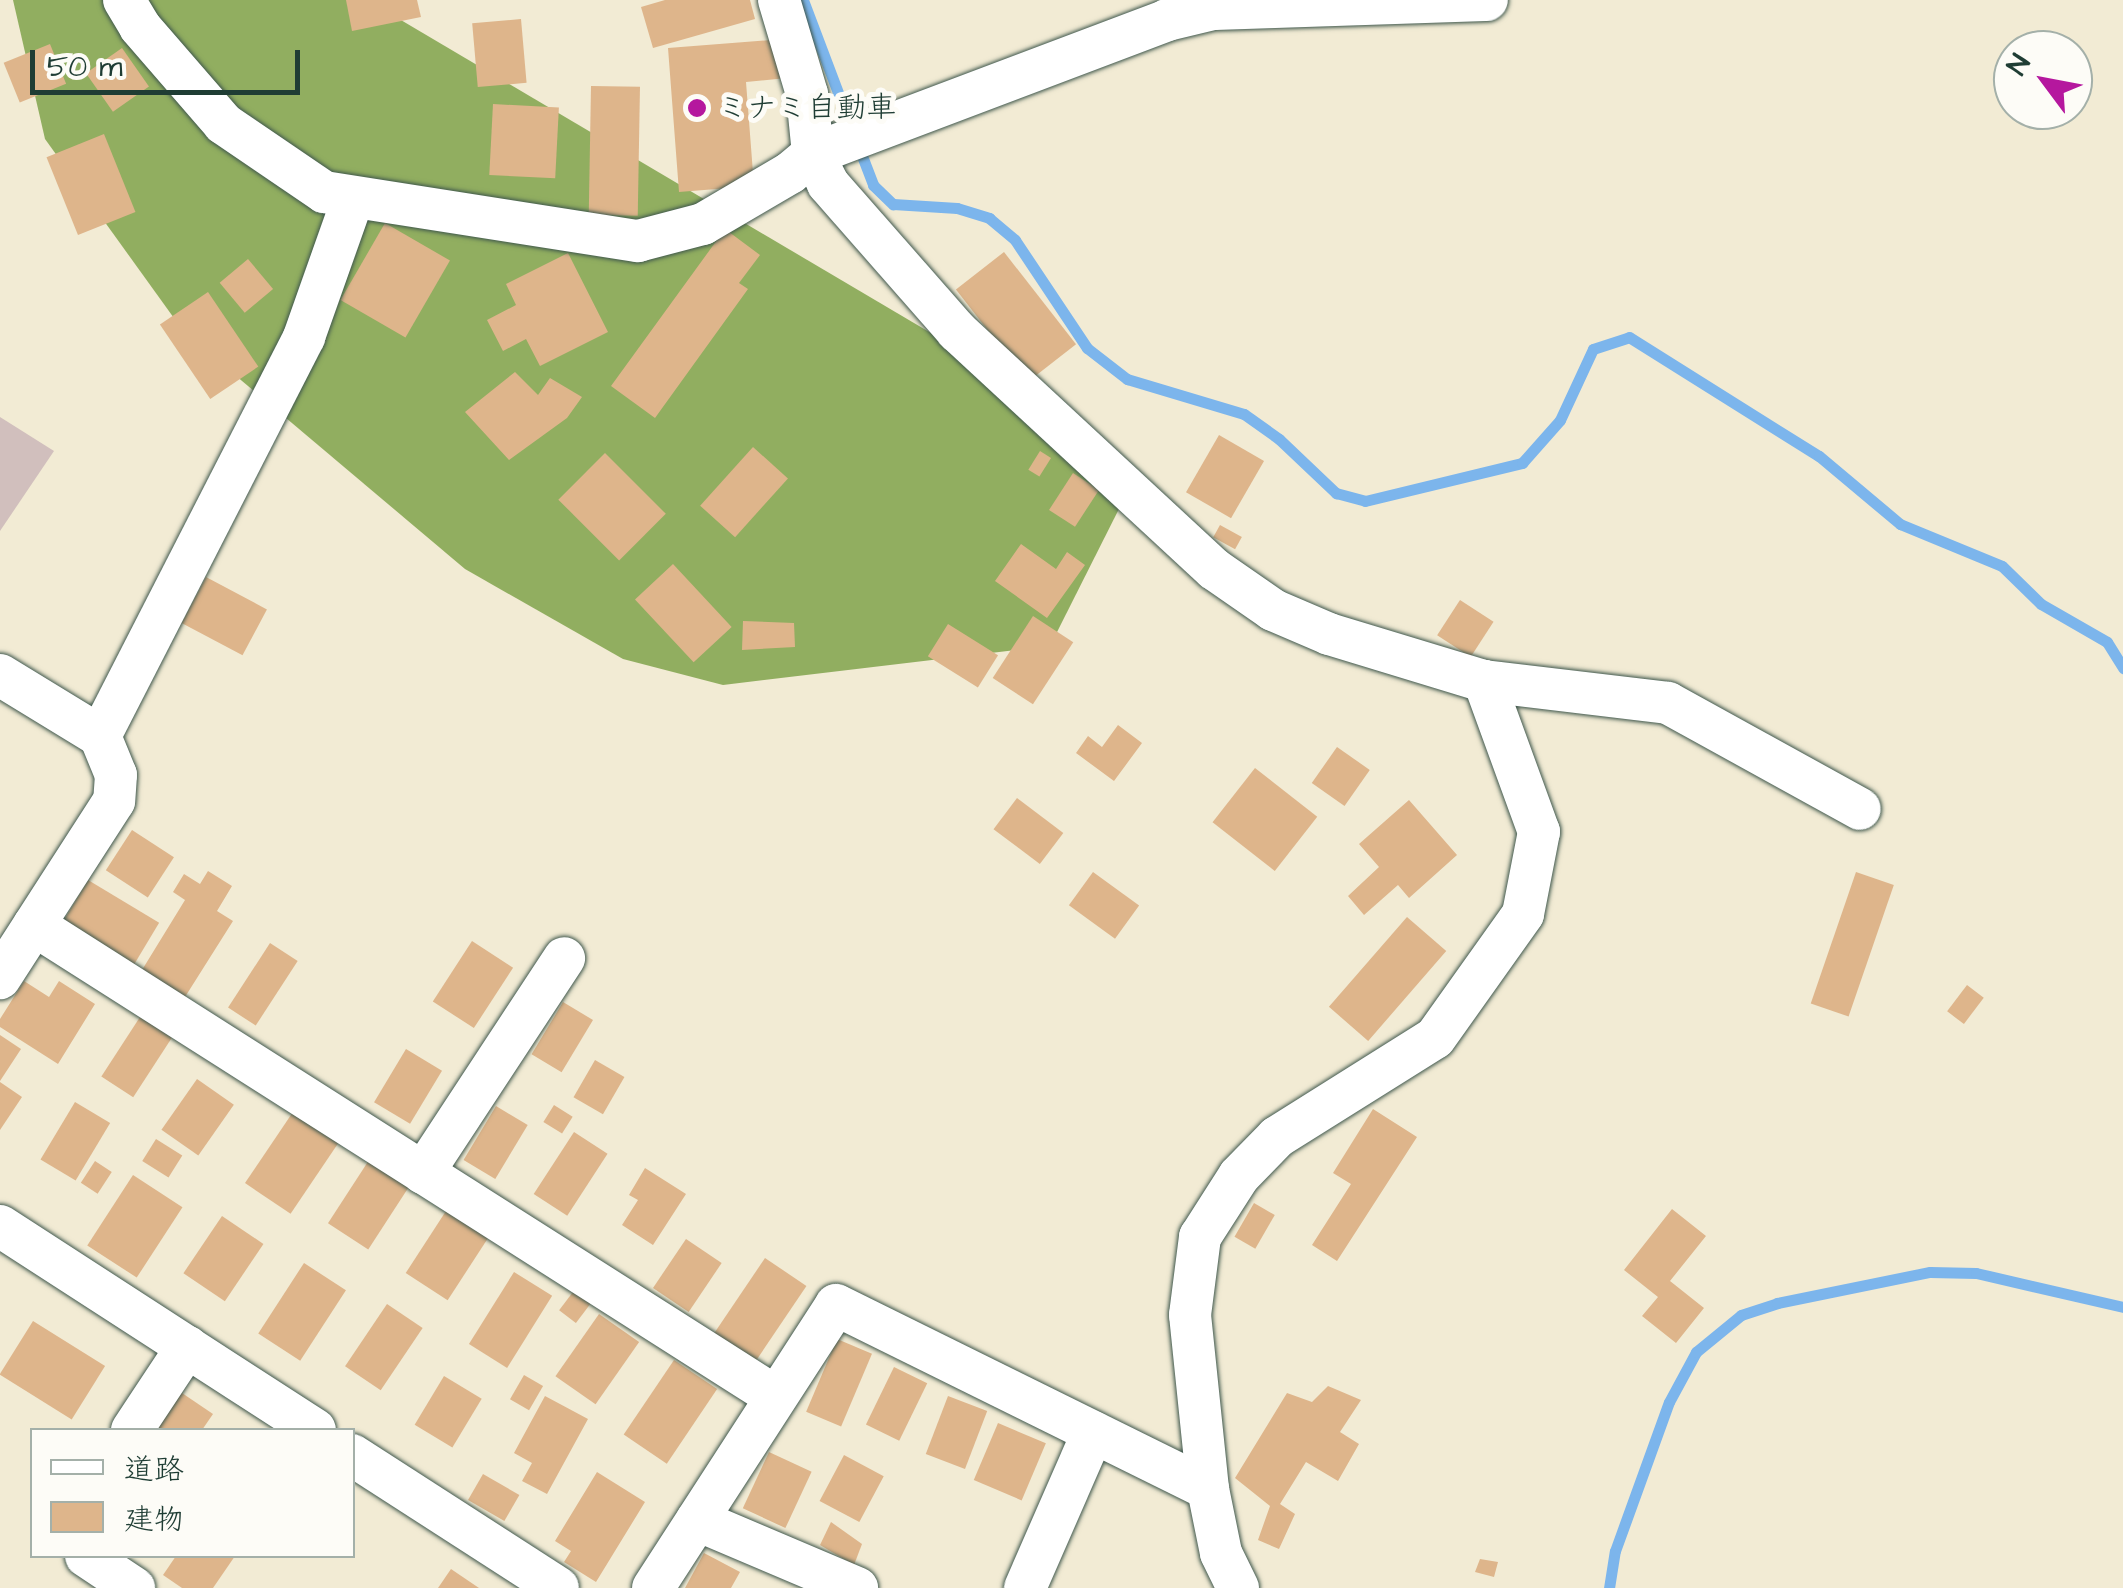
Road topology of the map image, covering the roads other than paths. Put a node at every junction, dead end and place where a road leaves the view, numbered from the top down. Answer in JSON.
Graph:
{"nodes":[{"id":1,"x":124,"y":0,"type":"edge"},
{"id":2,"x":779,"y":0,"type":"edge"},
{"id":3,"x":1487,"y":0,"type":"edge"},
{"id":4,"x":826,"y":149,"type":"junction"},
{"id":5,"x":353,"y":200,"type":"junction"},
{"id":6,"x":0,"y":675,"type":"edge"},
{"id":7,"x":1484,"y":680,"type":"junction"},
{"id":8,"x":100,"y":736,"type":"junction"},
{"id":9,"x":1860,"y":809,"type":"dead end"},
{"id":10,"x":34,"y":924,"type":"junction"},
{"id":11,"x":564,"y":958,"type":"dead end"},
{"id":12,"x":0,"y":978,"type":"edge"},
{"id":13,"x":423,"y":1172,"type":"junction"},
{"id":14,"x":0,"y":1226,"type":"edge"},
{"id":15,"x":187,"y":1347,"type":"junction"},
{"id":16,"x":776,"y":1398,"type":"junction"},
{"id":17,"x":133,"y":1428,"type":"edge"},
{"id":18,"x":312,"y":1428,"type":"edge"},
{"id":19,"x":1094,"y":1432,"type":"junction"},
{"id":20,"x":355,"y":1457,"type":"edge"},
{"id":21,"x":1208,"y":1489,"type":"junction"},
{"id":22,"x":697,"y":1520,"type":"junction"},
{"id":23,"x":89,"y":1558,"type":"edge"},
{"id":24,"x":134,"y":1588,"type":"edge"},
{"id":25,"x":558,"y":1588,"type":"edge"},
{"id":26,"x":653,"y":1588,"type":"edge"},
{"id":27,"x":857,"y":1588,"type":"edge"},
{"id":28,"x":1025,"y":1588,"type":"edge"},
{"id":29,"x":1238,"y":1588,"type":"edge"}],
"edges":[{"from":1,"to":5,"type":"street"},
{"from":2,"to":4,"type":"street"},
{"from":3,"to":4,"type":"street"},
{"from":4,"to":5,"type":"street"},
{"from":4,"to":7,"type":"street"},
{"from":5,"to":8,"type":"street"},
{"from":6,"to":8,"type":"street"},
{"from":7,"to":9,"type":"street"},
{"from":7,"to":21,"type":"street"},
{"from":8,"to":10,"type":"street"},
{"from":10,"to":12,"type":"street"},
{"from":10,"to":13,"type":"street"},
{"from":11,"to":13,"type":"street"},
{"from":13,"to":16,"type":"street"},
{"from":14,"to":15,"type":"street"},
{"from":15,"to":17,"type":"street"},
{"from":15,"to":18,"type":"street"},
{"from":16,"to":19,"type":"street"},
{"from":16,"to":22,"type":"street"},
{"from":19,"to":21,"type":"street"},
{"from":19,"to":28,"type":"street"},
{"from":20,"to":25,"type":"street"},
{"from":21,"to":29,"type":"street"},
{"from":22,"to":26,"type":"street"},
{"from":22,"to":27,"type":"street"},
{"from":23,"to":24,"type":"street"}]}
